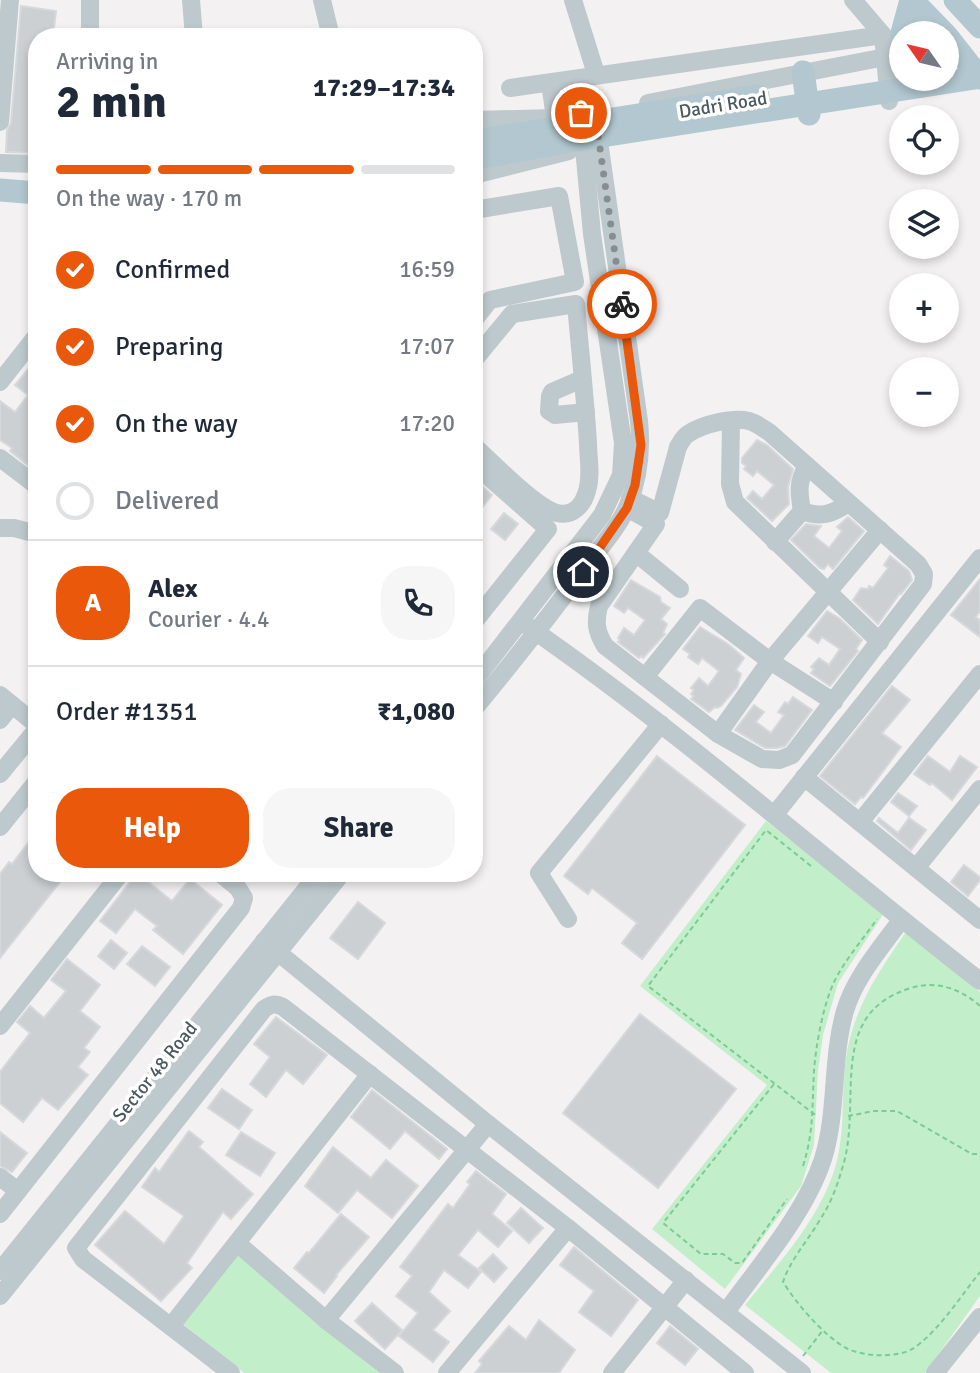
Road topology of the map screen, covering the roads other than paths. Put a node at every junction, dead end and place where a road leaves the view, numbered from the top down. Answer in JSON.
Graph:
{"nodes":[{"id":1,"x":10,"y":0,"type":"edge"},
{"id":2,"x":90,"y":0,"type":"edge"},
{"id":3,"x":191,"y":0,"type":"edge"},
{"id":4,"x":322,"y":0,"type":"edge"},
{"id":5,"x":573,"y":0,"type":"edge"},
{"id":6,"x":853,"y":0,"type":"edge"},
{"id":7,"x":911,"y":0,"type":"edge"},
{"id":8,"x":955,"y":0,"type":"edge"},
{"id":9,"x":904,"y":21,"type":"edge"},
{"id":10,"x":930,"y":21,"type":"edge"},
{"id":11,"x":980,"y":27,"type":"edge"},
{"id":12,"x":90,"y":28,"type":"edge"},
{"id":13,"x":193,"y":28,"type":"edge"},
{"id":14,"x":329,"y":28,"type":"edge"},
{"id":15,"x":889,"y":42,"type":"edge"},
{"id":16,"x":889,"y":50,"type":"edge"},
{"id":17,"x":889,"y":50,"type":"edge"},
{"id":18,"x":889,"y":50,"type":"edge"},
{"id":19,"x":959,"y":53,"type":"edge"},
{"id":20,"x":980,"y":61,"type":"edge"},
{"id":21,"x":959,"y":65,"type":"edge"},
{"id":22,"x":803,"y":72,"type":"junction"},
{"id":23,"x":596,"y":74,"type":"junction"},
{"id":24,"x":980,"y":77,"type":"edge"},
{"id":25,"x":550,"y":83,"type":"junction"},
{"id":26,"x":980,"y":87,"type":"edge"},
{"id":27,"x":510,"y":88,"type":"dead end"},
{"id":28,"x":890,"y":91,"type":"edge"},
{"id":29,"x":889,"y":101,"type":"junction"},
{"id":30,"x":588,"y":113,"type":"junction"},
{"id":31,"x":809,"y":114,"type":"junction"},
{"id":32,"x":555,"y":118,"type":"junction"},
{"id":33,"x":483,"y":120,"type":"edge"},
{"id":34,"x":0,"y":122,"type":"edge"},
{"id":35,"x":483,"y":139,"type":"edge"},
{"id":36,"x":592,"y":146,"type":"junction"},
{"id":37,"x":483,"y":157,"type":"edge"},
{"id":38,"x":0,"y":163,"type":"edge"},
{"id":39,"x":28,"y":164,"type":"edge"},
{"id":40,"x":483,"y":173,"type":"edge"},
{"id":41,"x":0,"y":177,"type":"edge"},
{"id":42,"x":28,"y":179,"type":"edge"},
{"id":43,"x":0,"y":190,"type":"edge"},
{"id":44,"x":28,"y":192,"type":"edge"},
{"id":45,"x":0,"y":199,"type":"edge"},
{"id":46,"x":28,"y":201,"type":"edge"},
{"id":47,"x":483,"y":209,"type":"edge"},
{"id":48,"x":592,"y":234,"type":"junction"},
{"id":49,"x":567,"y":240,"type":"junction"},
{"id":50,"x":483,"y":309,"type":"edge"},
{"id":51,"x":28,"y":346,"type":"edge"},
{"id":52,"x":483,"y":349,"type":"edge"},
{"id":53,"x":582,"y":379,"type":"junction"},
{"id":54,"x":0,"y":382,"type":"edge"},
{"id":55,"x":635,"y":391,"type":"junction"},
{"id":56,"x":616,"y":394,"type":"junction"},
{"id":57,"x":586,"y":405,"type":"junction"},
{"id":58,"x":731,"y":421,"type":"junction"},
{"id":59,"x":483,"y":454,"type":"edge"},
{"id":60,"x":0,"y":458,"type":"edge"},
{"id":61,"x":807,"y":467,"type":"junction"},
{"id":62,"x":483,"y":472,"type":"edge"},
{"id":63,"x":28,"y":479,"type":"edge"},
{"id":64,"x":629,"y":503,"type":"junction"},
{"id":65,"x":848,"y":503,"type":"junction"},
{"id":66,"x":802,"y":511,"type":"junction"},
{"id":67,"x":0,"y":528,"type":"edge"},
{"id":68,"x":880,"y":530,"type":"junction"},
{"id":69,"x":28,"y":532,"type":"edge"},
{"id":70,"x":775,"y":542,"type":"junction"},
{"id":71,"x":636,"y":553,"type":"junction"},
{"id":72,"x":980,"y":558,"type":"edge"},
{"id":73,"x":680,"y":589,"type":"dead end"},
{"id":74,"x":829,"y":593,"type":"junction"},
{"id":75,"x":483,"y":611,"type":"edge"},
{"id":76,"x":522,"y":622,"type":"junction"},
{"id":77,"x":537,"y":633,"type":"junction"},
{"id":78,"x":880,"y":642,"type":"junction"},
{"id":79,"x":770,"y":661,"type":"junction"},
{"id":80,"x":483,"y":670,"type":"edge"},
{"id":81,"x":980,"y":674,"type":"edge"},
{"id":82,"x":645,"y":677,"type":"junction"},
{"id":83,"x":483,"y":698,"type":"edge"},
{"id":84,"x":6,"y":700,"type":"edge"},
{"id":85,"x":834,"y":702,"type":"junction"},
{"id":86,"x":28,"y":719,"type":"edge"},
{"id":87,"x":0,"y":720,"type":"edge"},
{"id":88,"x":661,"y":724,"type":"junction"},
{"id":89,"x":718,"y":734,"type":"junction"},
{"id":90,"x":28,"y":738,"type":"edge"},
{"id":91,"x":0,"y":774,"type":"edge"},
{"id":92,"x":804,"y":777,"type":"junction"},
{"id":93,"x":980,"y":789,"type":"edge"},
{"id":94,"x":28,"y":792,"type":"edge"},
{"id":95,"x":775,"y":814,"type":"junction"},
{"id":96,"x":860,"y":822,"type":"junction"},
{"id":97,"x":0,"y":827,"type":"edge"},
{"id":98,"x":916,"y":868,"type":"junction"},
{"id":99,"x":114,"y":882,"type":"edge"},
{"id":100,"x":232,"y":882,"type":"edge"},
{"id":101,"x":313,"y":882,"type":"edge"},
{"id":102,"x":335,"y":882,"type":"edge"},
{"id":103,"x":978,"y":916,"type":"edge"},
{"id":104,"x":568,"y":919,"type":"dead end"},
{"id":105,"x":901,"y":920,"type":"junction"},
{"id":106,"x":264,"y":941,"type":"junction"},
{"id":107,"x":279,"y":952,"type":"junction"},
{"id":108,"x":980,"y":981,"type":"edge"},
{"id":109,"x":0,"y":1026,"type":"edge"},
{"id":110,"x":370,"y":1074,"type":"junction"},
{"id":111,"x":488,"y":1124,"type":"junction"},
{"id":112,"x":467,"y":1149,"type":"junction"},
{"id":113,"x":0,"y":1177,"type":"edge"},
{"id":114,"x":18,"y":1191,"type":"junction"},
{"id":115,"x":0,"y":1214,"type":"edge"},
{"id":116,"x":568,"y":1228,"type":"junction"},
{"id":117,"x":237,"y":1243,"type":"junction"},
{"id":118,"x":0,"y":1271,"type":"edge"},
{"id":119,"x":686,"y":1280,"type":"junction"},
{"id":120,"x":0,"y":1296,"type":"edge"},
{"id":121,"x":663,"y":1308,"type":"junction"},
{"id":122,"x":726,"y":1312,"type":"junction"},
{"id":123,"x":980,"y":1317,"type":"edge"},
{"id":124,"x":326,"y":1320,"type":"junction"},
{"id":125,"x":171,"y":1326,"type":"junction"},
{"id":126,"x":799,"y":1370,"type":"edge"},
{"id":127,"x":231,"y":1373,"type":"edge"},
{"id":128,"x":395,"y":1373,"type":"edge"},
{"id":129,"x":447,"y":1373,"type":"edge"},
{"id":130,"x":612,"y":1373,"type":"edge"},
{"id":131,"x":745,"y":1373,"type":"edge"},
{"id":132,"x":935,"y":1373,"type":"edge"}],
"edges":[{"from":1,"to":34,"type":"street"},
{"from":2,"to":12,"type":"street"},
{"from":3,"to":13,"type":"street"},
{"from":4,"to":14,"type":"street"},
{"from":5,"to":23,"type":"street"},
{"from":6,"to":15,"type":"street"},
{"from":7,"to":9,"type":"main road"},
{"from":7,"to":10,"type":"main road"},
{"from":8,"to":11,"type":"main road"},
{"from":16,"to":23,"type":"street"},
{"from":17,"to":22,"type":"street","name":"Dadri Road"},
{"from":18,"to":35,"type":"main road","bridge":true},
{"from":19,"to":24,"type":"main road"},
{"from":20,"to":21,"type":"main road"},
{"from":22,"to":30,"type":"street","name":"Dadri Road"},
{"from":22,"to":31,"type":"main road"},
{"from":23,"to":25,"type":"street"},
{"from":24,"to":37,"type":"main road","bridge":true},
{"from":25,"to":27,"type":"street"},
{"from":25,"to":32,"type":"street"},
{"from":26,"to":29,"type":"street","name":"Dadri Road"},
{"from":28,"to":29,"type":"street"},
{"from":29,"to":31,"type":"street","name":"Dadri Road"},
{"from":30,"to":32,"type":"street","name":"Dadri Road"},
{"from":30,"to":36,"type":"street"},
{"from":31,"to":36,"type":"street","name":"Dadri Road"},
{"from":32,"to":33,"type":"street","name":"Dadri Road"},
{"from":36,"to":40,"type":"street","name":"Dadri Road"},
{"from":36,"to":48,"type":"street"},
{"from":36,"to":55,"type":"street"},
{"from":38,"to":39,"type":"street"},
{"from":41,"to":42,"type":"main road"},
{"from":43,"to":44,"type":"main road"},
{"from":45,"to":46,"type":"street"},
{"from":47,"to":49,"type":"street"},
{"from":48,"to":49,"type":"street"},
{"from":48,"to":56,"type":"street"},
{"from":49,"to":50,"type":"street"},
{"from":51,"to":54,"type":"street"},
{"from":52,"to":53,"type":"street"},
{"from":53,"to":57,"type":"street"},
{"from":53,"to":57,"type":"street"},
{"from":55,"to":56,"type":"street"},
{"from":55,"to":64,"type":"street"},
{"from":56,"to":57,"type":"street"},
{"from":56,"to":76,"type":"street"},
{"from":57,"to":59,"type":"street"},
{"from":58,"to":61,"type":"street"},
{"from":58,"to":64,"type":"street"},
{"from":58,"to":70,"type":"street"},
{"from":60,"to":63,"type":"street"},
{"from":61,"to":65,"type":"street"},
{"from":61,"to":66,"type":"street"},
{"from":62,"to":75,"type":"street"},
{"from":64,"to":71,"type":"street"},
{"from":64,"to":77,"type":"street"},
{"from":65,"to":66,"type":"street"},
{"from":65,"to":68,"type":"street"},
{"from":66,"to":70,"type":"street"},
{"from":67,"to":69,"type":"street"},
{"from":68,"to":74,"type":"street"},
{"from":68,"to":78,"type":"street"},
{"from":70,"to":74,"type":"street"},
{"from":71,"to":73,"type":"street"},
{"from":71,"to":82,"type":"street"},
{"from":72,"to":92,"type":"street"},
{"from":74,"to":78,"type":"street"},
{"from":74,"to":79,"type":"street"},
{"from":76,"to":77,"type":"street"},
{"from":76,"to":80,"type":"street"},
{"from":77,"to":83,"type":"street"},
{"from":77,"to":88,"type":"street"},
{"from":78,"to":85,"type":"street"},
{"from":79,"to":82,"type":"street"},
{"from":79,"to":85,"type":"street"},
{"from":79,"to":89,"type":"street"},
{"from":81,"to":96,"type":"street"},
{"from":82,"to":89,"type":"street"},
{"from":84,"to":86,"type":"street"},
{"from":84,"to":87,"type":"street"},
{"from":85,"to":89,"type":"street"},
{"from":88,"to":95,"type":"street"},
{"from":88,"to":104,"type":"street"},
{"from":90,"to":91,"type":"street"},
{"from":92,"to":95,"type":"street"},
{"from":92,"to":96,"type":"street"},
{"from":93,"to":98,"type":"street"},
{"from":94,"to":97,"type":"street"},
{"from":95,"to":105,"type":"street"},
{"from":96,"to":98,"type":"street"},
{"from":98,"to":103,"type":"street"},
{"from":99,"to":109,"type":"street"},
{"from":100,"to":114,"type":"street"},
{"from":101,"to":106,"type":"street","name":"Sector 48 Road"},
{"from":102,"to":107,"type":"street","name":"Sector 48 Road"},
{"from":105,"to":108,"type":"street"},
{"from":105,"to":122,"type":"street"},
{"from":106,"to":107,"type":"street"},
{"from":106,"to":118,"type":"street","name":"Sector 48 Road"},
{"from":107,"to":111,"type":"street"},
{"from":107,"to":120,"type":"street","name":"Sector 48 Road"},
{"from":110,"to":112,"type":"street"},
{"from":110,"to":117,"type":"street"},
{"from":110,"to":125,"type":"street"},
{"from":111,"to":112,"type":"street"},
{"from":111,"to":119,"type":"street"},
{"from":112,"to":116,"type":"street"},
{"from":112,"to":124,"type":"street"},
{"from":113,"to":114,"type":"street"},
{"from":114,"to":115,"type":"street"},
{"from":116,"to":121,"type":"street"},
{"from":116,"to":129,"type":"street"},
{"from":117,"to":124,"type":"street"},
{"from":117,"to":125,"type":"street"},
{"from":119,"to":121,"type":"street"},
{"from":119,"to":122,"type":"street"},
{"from":121,"to":130,"type":"street"},
{"from":121,"to":131,"type":"street"},
{"from":122,"to":126,"type":"street"},
{"from":123,"to":132,"type":"street"},
{"from":124,"to":128,"type":"street"},
{"from":125,"to":127,"type":"street"}]}
